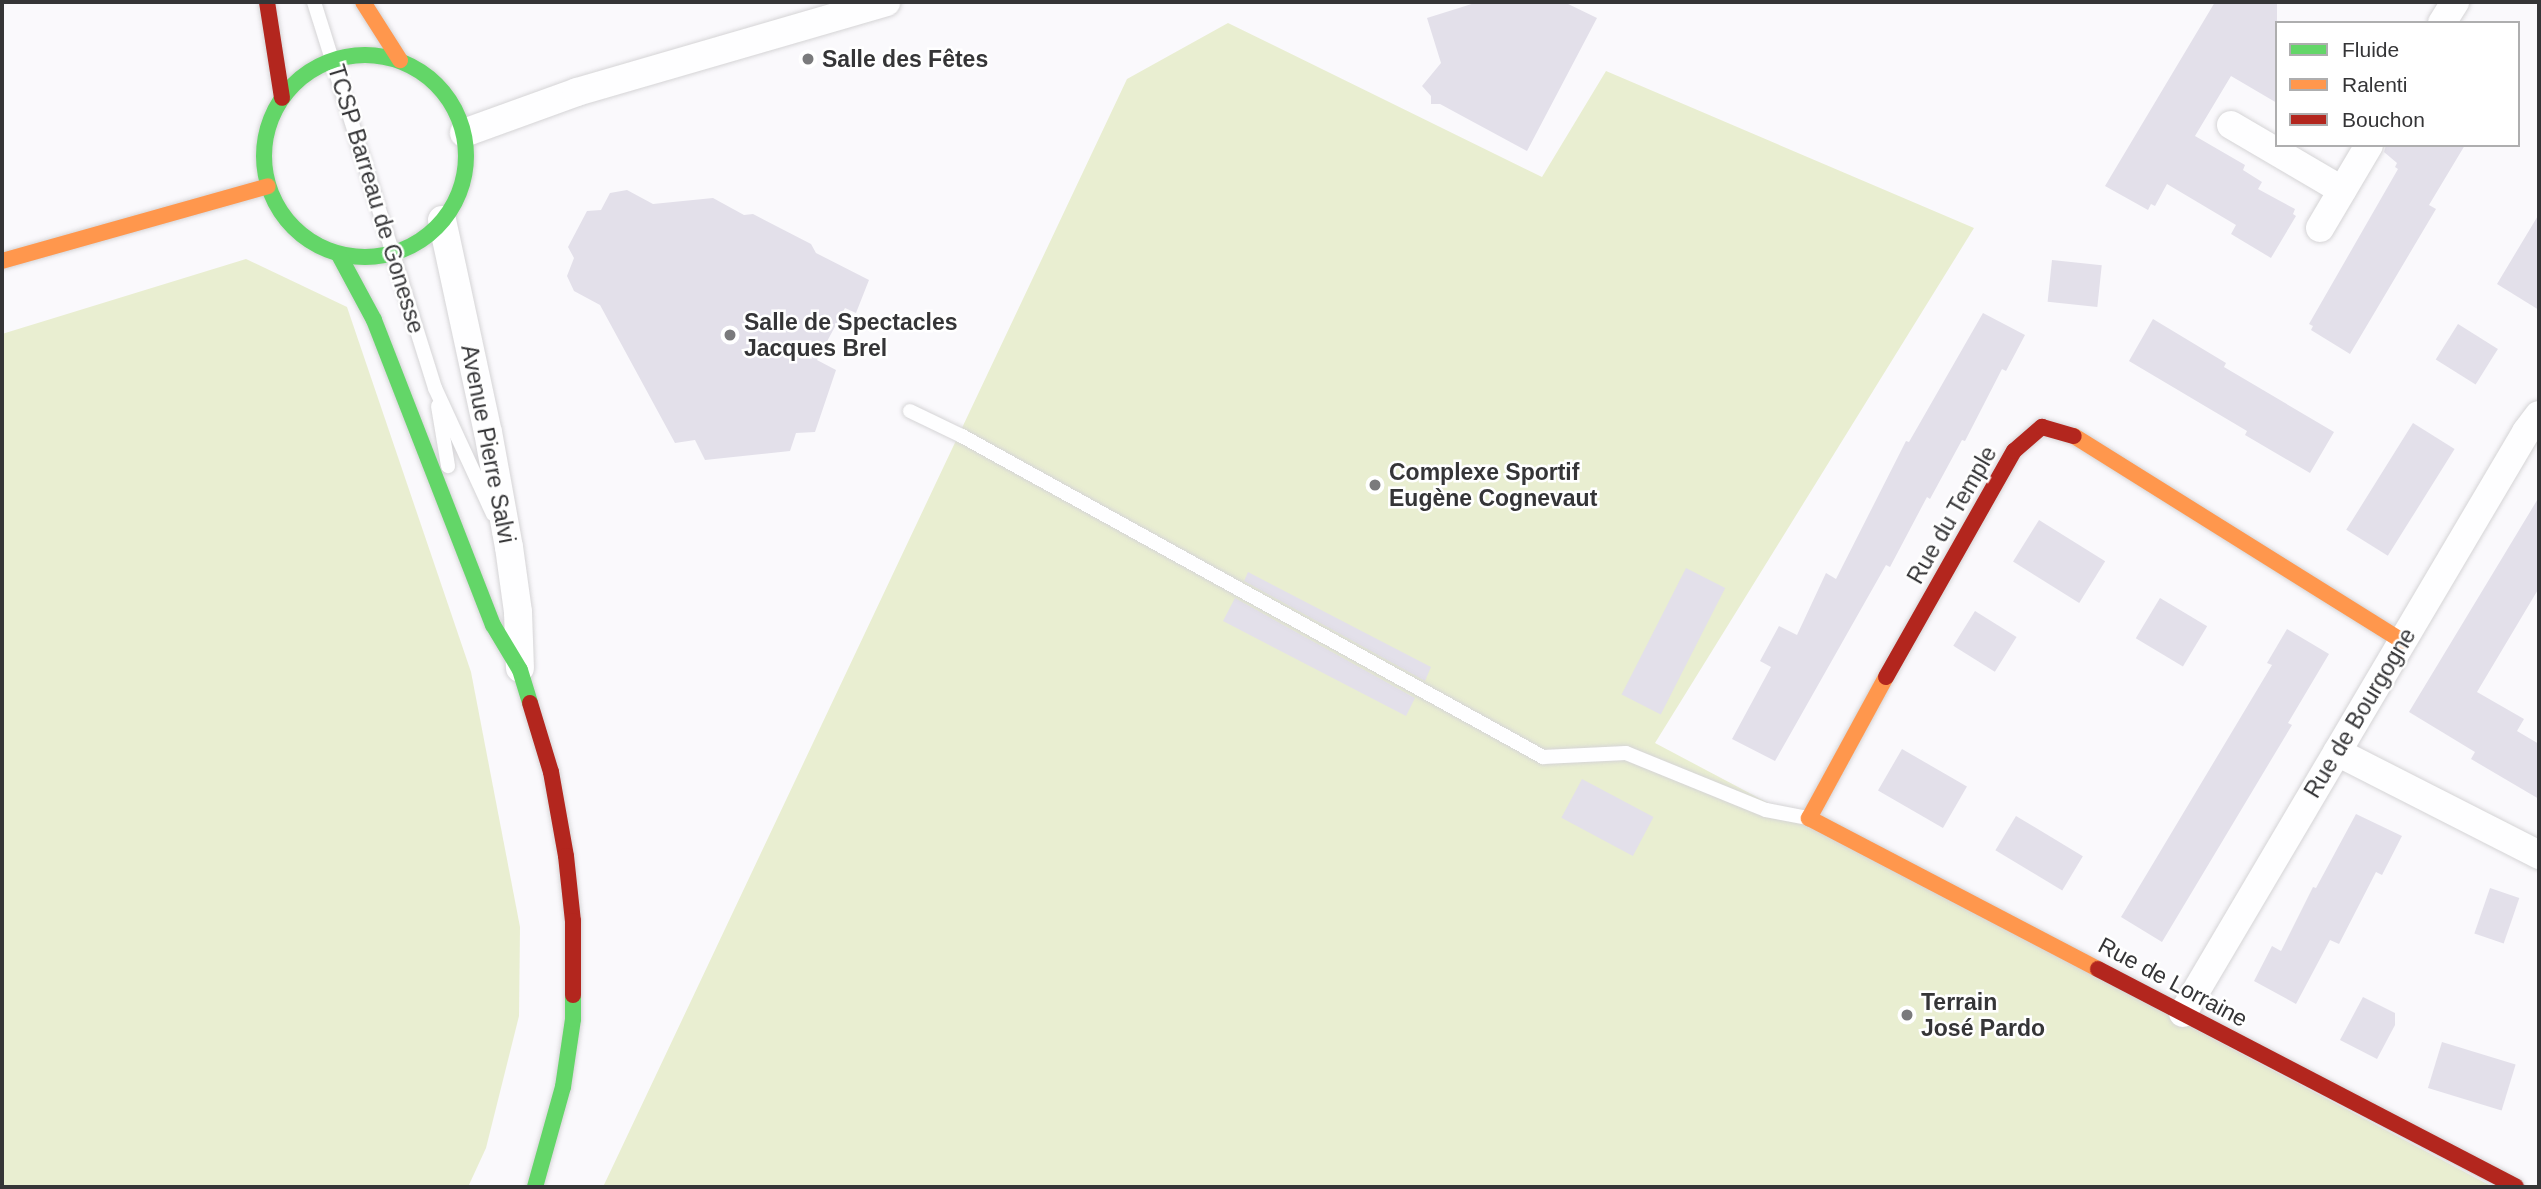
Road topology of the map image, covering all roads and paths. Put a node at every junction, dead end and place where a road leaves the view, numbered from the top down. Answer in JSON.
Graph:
{"nodes":[{"id":1,"x":267,"y":2,"type":"edge"},
{"id":2,"x":363,"y":2,"type":"edge"},
{"id":3,"x":887,"y":2,"type":"edge"},
{"id":4,"x":2455,"y":2,"type":"edge"},
{"id":5,"x":317,"y":4,"type":"edge"},
{"id":6,"x":2443,"y":21,"type":"edge"},
{"id":7,"x":333,"y":59,"type":"junction"},
{"id":8,"x":400,"y":61,"type":"junction"},
{"id":9,"x":282,"y":98,"type":"junction"},
{"id":10,"x":2231,"y":125,"type":"dead end"},
{"id":11,"x":464,"y":133,"type":"junction"},
{"id":12,"x":2368,"y":147,"type":"edge"},
{"id":13,"x":268,"y":186,"type":"junction"},
{"id":14,"x":2342,"y":190,"type":"junction"},
{"id":15,"x":442,"y":220,"type":"junction"},
{"id":16,"x":2320,"y":229,"type":"dead end"},
{"id":17,"x":393,"y":252,"type":"junction"},
{"id":18,"x":339,"y":255,"type":"junction"},
{"id":19,"x":2,"y":261,"type":"edge"},
{"id":20,"x":435,"y":388,"type":"junction"},
{"id":21,"x":910,"y":411,"type":"dead end"},
{"id":22,"x":2539,"y":415,"type":"edge"},
{"id":23,"x":461,"y":546,"type":"junction"},
{"id":24,"x":509,"y":547,"type":"junction"},
{"id":25,"x":2402,"y":641,"type":"junction"},
{"id":26,"x":520,"y":670,"type":"junction"},
{"id":27,"x":2337,"y":752,"type":"junction"},
{"id":28,"x":1809,"y":818,"type":"junction"},
{"id":29,"x":2539,"y":855,"type":"edge"},
{"id":30,"x":2183,"y":1013,"type":"junction"},
{"id":31,"x":535,"y":1187,"type":"edge"},
{"id":32,"x":2516,"y":1187,"type":"edge"}],
"edges":[{"from":1,"to":9,"type":"street"},
{"from":2,"to":8,"type":"street"},
{"from":3,"to":11,"type":"street"},
{"from":4,"to":6,"type":"street"},
{"from":5,"to":7,"type":"lane","name":"TCSP Barreau de Gonesse"},
{"from":7,"to":8,"type":"street"},
{"from":7,"to":9,"type":"street"},
{"from":7,"to":17,"type":"lane","name":"TCSP Barreau de Gonesse"},
{"from":8,"to":11,"type":"street"},
{"from":9,"to":13,"type":"street"},
{"from":10,"to":14,"type":"street"},
{"from":11,"to":15,"type":"street"},
{"from":12,"to":14,"type":"street"},
{"from":13,"to":18,"type":"street"},
{"from":13,"to":19,"type":"street"},
{"from":14,"to":16,"type":"street"},
{"from":15,"to":17,"type":"street"},
{"from":15,"to":24,"type":"street","name":"Avenue Pierre Salvi"},
{"from":17,"to":18,"type":"street"},
{"from":17,"to":20,"type":"lane","name":"TCSP Barreau de Gonesse"},
{"from":18,"to":23,"type":"street","name":"Avenue Pierre Salvi"},
{"from":20,"to":23,"type":"lane","name":"TCSP Barreau de Gonesse"},
{"from":20,"to":24,"type":"lane","name":"TCSP Barreau de Gonesse"},
{"from":21,"to":28,"type":"lane"},
{"from":22,"to":25,"type":"street","name":"Rue de Bourgogne"},
{"from":23,"to":26,"type":"street","name":"Avenue Pierre Salvi"},
{"from":24,"to":26,"type":"street","name":"Avenue Pierre Salvi"},
{"from":25,"to":27,"type":"street","name":"Rue de Bourgogne"},
{"from":25,"to":28,"type":"street","name":"Rue du Temple"},
{"from":26,"to":31,"type":"street","name":"Avenue Pierre Salvi"},
{"from":27,"to":29,"type":"street"},
{"from":27,"to":30,"type":"street","name":"Rue de Bourgogne"},
{"from":28,"to":30,"type":"street","name":"Rue de Lorraine"},
{"from":30,"to":32,"type":"street","name":"Rue de Lorraine"}]}
